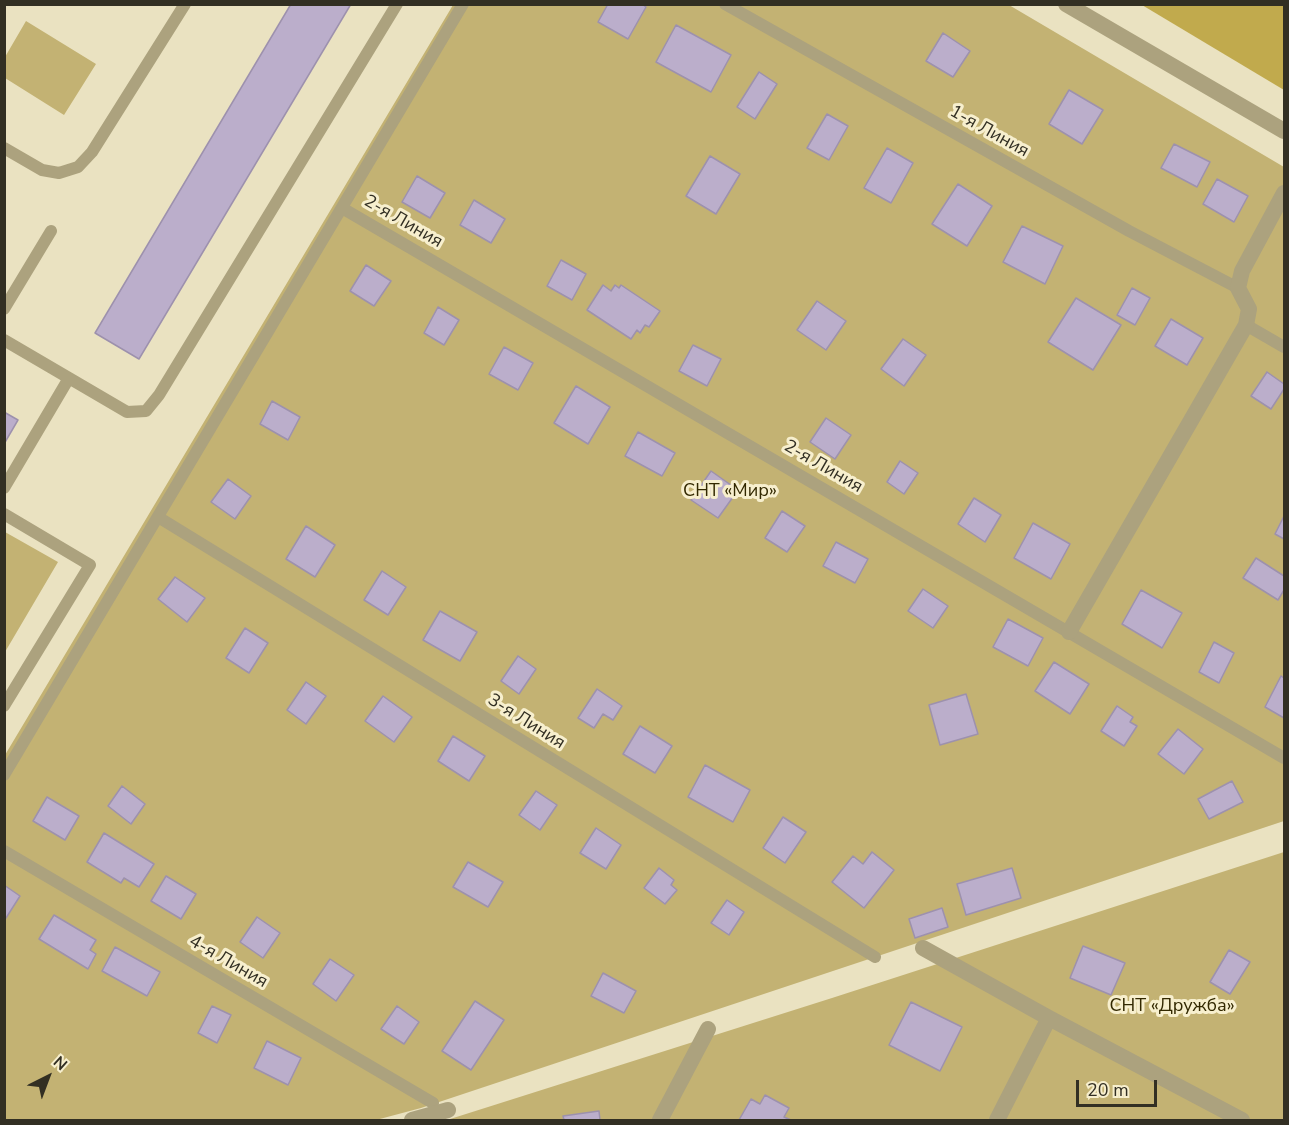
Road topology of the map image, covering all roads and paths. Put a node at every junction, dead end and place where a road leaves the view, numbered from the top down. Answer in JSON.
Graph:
{"nodes":[{"id":1,"x":185,"y":4,"type":"edge"},
{"id":2,"x":397,"y":4,"type":"edge"},
{"id":3,"x":463,"y":4,"type":"edge"},
{"id":4,"x":724,"y":4,"type":"edge"},
{"id":5,"x":1066,"y":4,"type":"edge"},
{"id":6,"x":1284,"y":131,"type":"edge"},
{"id":7,"x":4,"y":148,"type":"edge"},
{"id":8,"x":1284,"y":193,"type":"edge"},
{"id":9,"x":342,"y":208,"type":"junction"},
{"id":10,"x":51,"y":231,"type":"dead end"},
{"id":11,"x":1238,"y":288,"type":"junction"},
{"id":12,"x":4,"y":309,"type":"edge"},
{"id":13,"x":1246,"y":325,"type":"junction"},
{"id":14,"x":4,"y":340,"type":"edge"},
{"id":15,"x":1284,"y":347,"type":"edge"},
{"id":16,"x":69,"y":378,"type":"junction"},
{"id":17,"x":4,"y":488,"type":"edge"},
{"id":18,"x":4,"y":514,"type":"edge"},
{"id":19,"x":158,"y":517,"type":"junction"},
{"id":20,"x":1069,"y":632,"type":"junction"},
{"id":21,"x":4,"y":706,"type":"edge"},
{"id":22,"x":1284,"y":758,"type":"edge"},
{"id":23,"x":4,"y":775,"type":"edge"},
{"id":24,"x":4,"y":851,"type":"edge"},
{"id":25,"x":922,"y":948,"type":"dead end"},
{"id":26,"x":875,"y":957,"type":"dead end"},
{"id":27,"x":1049,"y":1018,"type":"junction"},
{"id":28,"x":708,"y":1029,"type":"dead end"},
{"id":29,"x":441,"y":1107,"type":"joint"},
{"id":30,"x":412,"y":1120,"type":"edge"},
{"id":31,"x":660,"y":1120,"type":"edge"},
{"id":32,"x":997,"y":1120,"type":"edge"},
{"id":33,"x":1242,"y":1120,"type":"edge"}],
"edges":[{"from":1,"to":7,"type":"lane"},
{"from":2,"to":16,"type":"lane"},
{"from":3,"to":9,"type":"lane"},
{"from":4,"to":11,"type":"lane","name":"1-я Линия"},
{"from":5,"to":6,"type":"street"},
{"from":8,"to":11,"type":"street"},
{"from":9,"to":19,"type":"lane"},
{"from":9,"to":20,"type":"lane","name":"2-я Линия"},
{"from":10,"to":12,"type":"lane"},
{"from":11,"to":13,"type":"street"},
{"from":13,"to":15,"type":"lane"},
{"from":13,"to":20,"type":"street"},
{"from":14,"to":16,"type":"lane"},
{"from":16,"to":17,"type":"lane"},
{"from":18,"to":21,"type":"lane"},
{"from":19,"to":23,"type":"lane"},
{"from":19,"to":26,"type":"lane","name":"3-я Линия"},
{"from":20,"to":22,"type":"lane","name":"2-я Линия"},
{"from":24,"to":29,"type":"lane","name":"4-я Линия"},
{"from":25,"to":27,"type":"street"},
{"from":27,"to":32,"type":"street"},
{"from":27,"to":33,"type":"street"},
{"from":28,"to":31,"type":"street"},
{"from":29,"to":30,"type":"street"}]}
